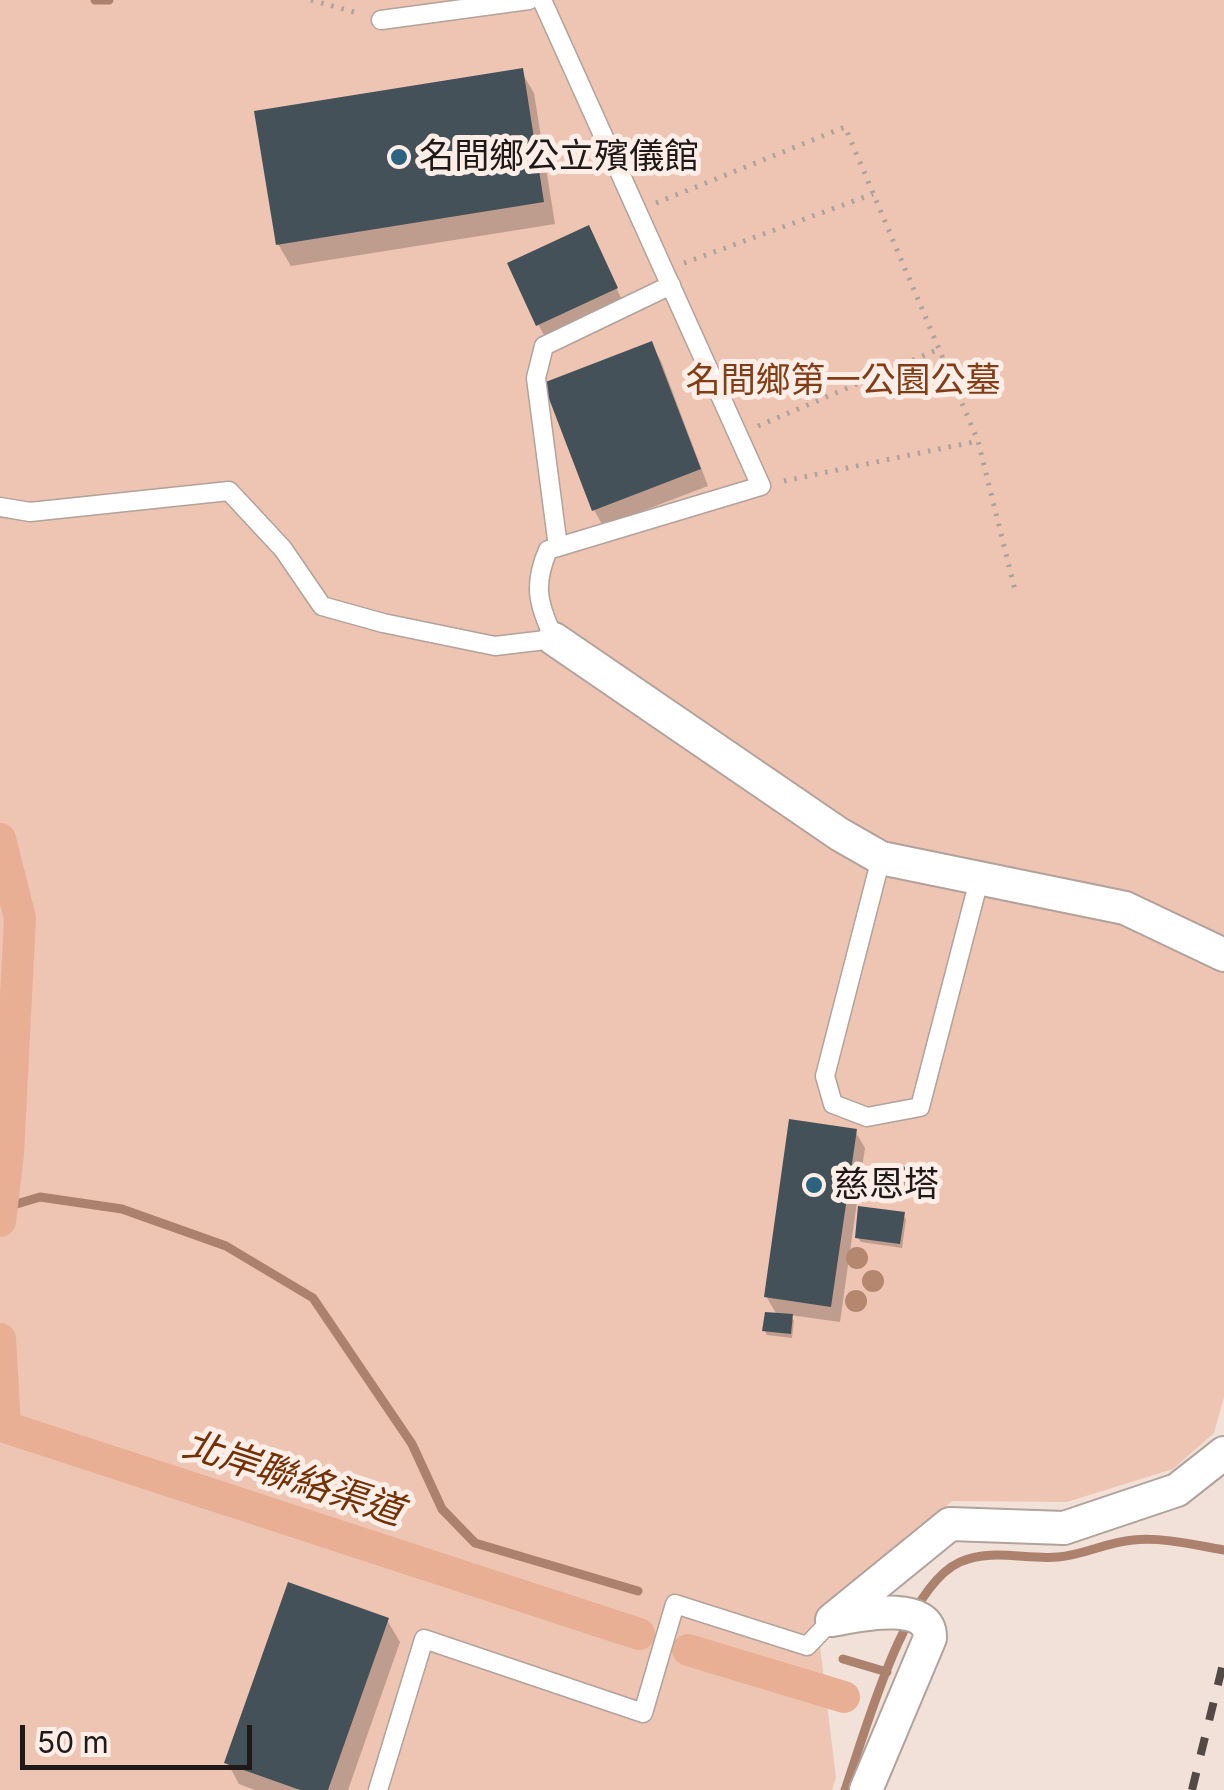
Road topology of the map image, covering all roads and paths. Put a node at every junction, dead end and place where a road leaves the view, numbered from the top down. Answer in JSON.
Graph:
{"nodes":[{"id":1,"x":311,"y":0,"type":"edge"},
{"id":2,"x":529,"y":0,"type":"edge"},
{"id":3,"x":542,"y":0,"type":"edge"},
{"id":4,"x":381,"y":20,"type":"joint"},
{"id":5,"x":874,"y":194,"type":"junction"},
{"id":6,"x":636,"y":210,"type":"junction"},
{"id":7,"x":667,"y":278,"type":"junction"},
{"id":8,"x":939,"y":348,"type":"junction"},
{"id":9,"x":738,"y":434,"type":"junction"},
{"id":10,"x":978,"y":441,"type":"junction"},
{"id":11,"x":761,"y":486,"type":"junction"},
{"id":12,"x":0,"y":506,"type":"edge"},
{"id":13,"x":558,"y":547,"type":"junction"},
{"id":14,"x":1015,"y":590,"type":"dead end"},
{"id":15,"x":554,"y":639,"type":"junction"},
{"id":16,"x":881,"y":858,"type":"junction"},
{"id":17,"x":979,"y":880,"type":"junction"},
{"id":18,"x":1224,"y":955,"type":"edge"},
{"id":19,"x":1224,"y":1453,"type":"edge"},
{"id":20,"x":832,"y":1620,"type":"junction"},
{"id":21,"x":378,"y":1790,"type":"edge"},
{"id":22,"x":866,"y":1790,"type":"edge"}],
"edges":[{"from":1,"to":4,"type":"path"},
{"from":2,"to":4,"type":"lane"},
{"from":3,"to":6,"type":"lane"},
{"from":5,"to":6,"type":"path"},
{"from":5,"to":7,"type":"path"},
{"from":5,"to":8,"type":"path"},
{"from":6,"to":7,"type":"lane"},
{"from":7,"to":9,"type":"lane"},
{"from":7,"to":13,"type":"lane"},
{"from":8,"to":9,"type":"path"},
{"from":8,"to":10,"type":"path"},
{"from":9,"to":11,"type":"lane"},
{"from":10,"to":11,"type":"path"},
{"from":10,"to":14,"type":"path"},
{"from":11,"to":13,"type":"lane"},
{"from":12,"to":15,"type":"lane"},
{"from":13,"to":15,"type":"lane"},
{"from":15,"to":16,"type":"street"},
{"from":16,"to":17,"type":"street"},
{"from":16,"to":17,"type":"lane"},
{"from":17,"to":18,"type":"street"},
{"from":19,"to":20,"type":"street"},
{"from":20,"to":21,"type":"lane"},
{"from":20,"to":22,"type":"street"}]}
